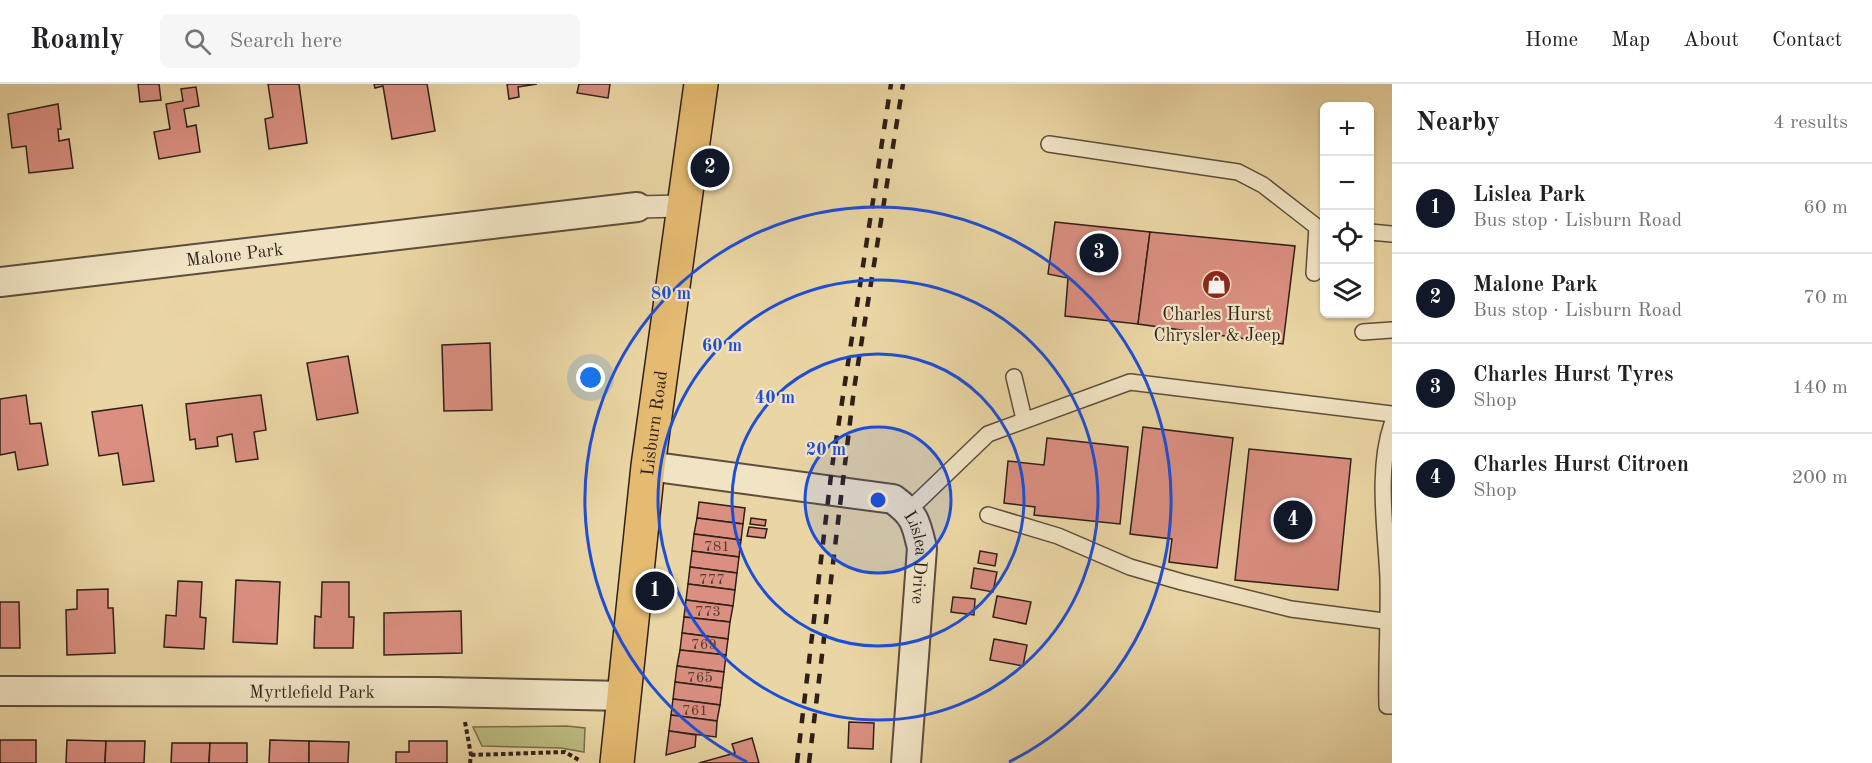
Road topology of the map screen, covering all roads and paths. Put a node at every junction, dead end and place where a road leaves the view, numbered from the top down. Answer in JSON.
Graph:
{"nodes":[{"id":1,"x":701,"y":84,"type":"edge"},
{"id":2,"x":1050,"y":144,"type":"dead end"},
{"id":3,"x":683,"y":206,"type":"junction"},
{"id":4,"x":637,"y":207,"type":"joint"},
{"id":5,"x":1320,"y":226,"type":"edge"},
{"id":6,"x":1374,"y":232,"type":"edge"},
{"id":7,"x":1320,"y":234,"type":"edge"},
{"id":8,"x":1392,"y":234,"type":"edge"},
{"id":9,"x":1314,"y":273,"type":"dead end"},
{"id":10,"x":0,"y":282,"type":"edge"},
{"id":11,"x":1392,"y":330,"type":"edge"},
{"id":12,"x":1363,"y":332,"type":"dead end"},
{"id":13,"x":1014,"y":377,"type":"dead end"},
{"id":14,"x":1392,"y":414,"type":"edge"},
{"id":15,"x":1024,"y":419,"type":"junction"},
{"id":16,"x":1392,"y":424,"type":"edge"},
{"id":17,"x":648,"y":466,"type":"junction"},
{"id":18,"x":909,"y":510,"type":"junction"},
{"id":19,"x":988,"y":515,"type":"dead end"},
{"id":20,"x":1389,"y":621,"type":"edge"},
{"id":21,"x":0,"y":691,"type":"edge"},
{"id":22,"x":625,"y":696,"type":"junction"},
{"id":23,"x":1392,"y":706,"type":"edge"},
{"id":24,"x":465,"y":722,"type":"dead end"},
{"id":25,"x":471,"y":755,"type":"junction"},
{"id":26,"x":579,"y":760,"type":"dead end"},
{"id":27,"x":470,"y":763,"type":"edge"},
{"id":28,"x":617,"y":763,"type":"edge"},
{"id":29,"x":906,"y":763,"type":"edge"}],
"edges":[{"from":1,"to":3,"type":"main road","name":"Lisburn Road"},
{"from":2,"to":5,"type":"lane"},
{"from":3,"to":4,"type":"street","name":"Malone Park"},
{"from":3,"to":17,"type":"main road","name":"Lisburn Road"},
{"from":4,"to":10,"type":"street","name":"Malone Park"},
{"from":6,"to":8,"type":"lane"},
{"from":7,"to":9,"type":"lane"},
{"from":11,"to":12,"type":"lane"},
{"from":13,"to":15,"type":"lane"},
{"from":14,"to":15,"type":"lane"},
{"from":15,"to":18,"type":"lane"},
{"from":16,"to":20,"type":"lane"},
{"from":17,"to":18,"type":"street","name":"Lislea Drive"},
{"from":17,"to":22,"type":"main road","name":"Lisburn Road"},
{"from":18,"to":29,"type":"street","name":"Lislea Drive"},
{"from":19,"to":20,"type":"lane"},
{"from":20,"to":23,"type":"lane"},
{"from":21,"to":22,"type":"street","name":"Myrtlefield Park"},
{"from":22,"to":28,"type":"main road","name":"Lisburn Road"},
{"from":24,"to":25,"type":"path"},
{"from":25,"to":26,"type":"path"},
{"from":25,"to":27,"type":"path"}]}
